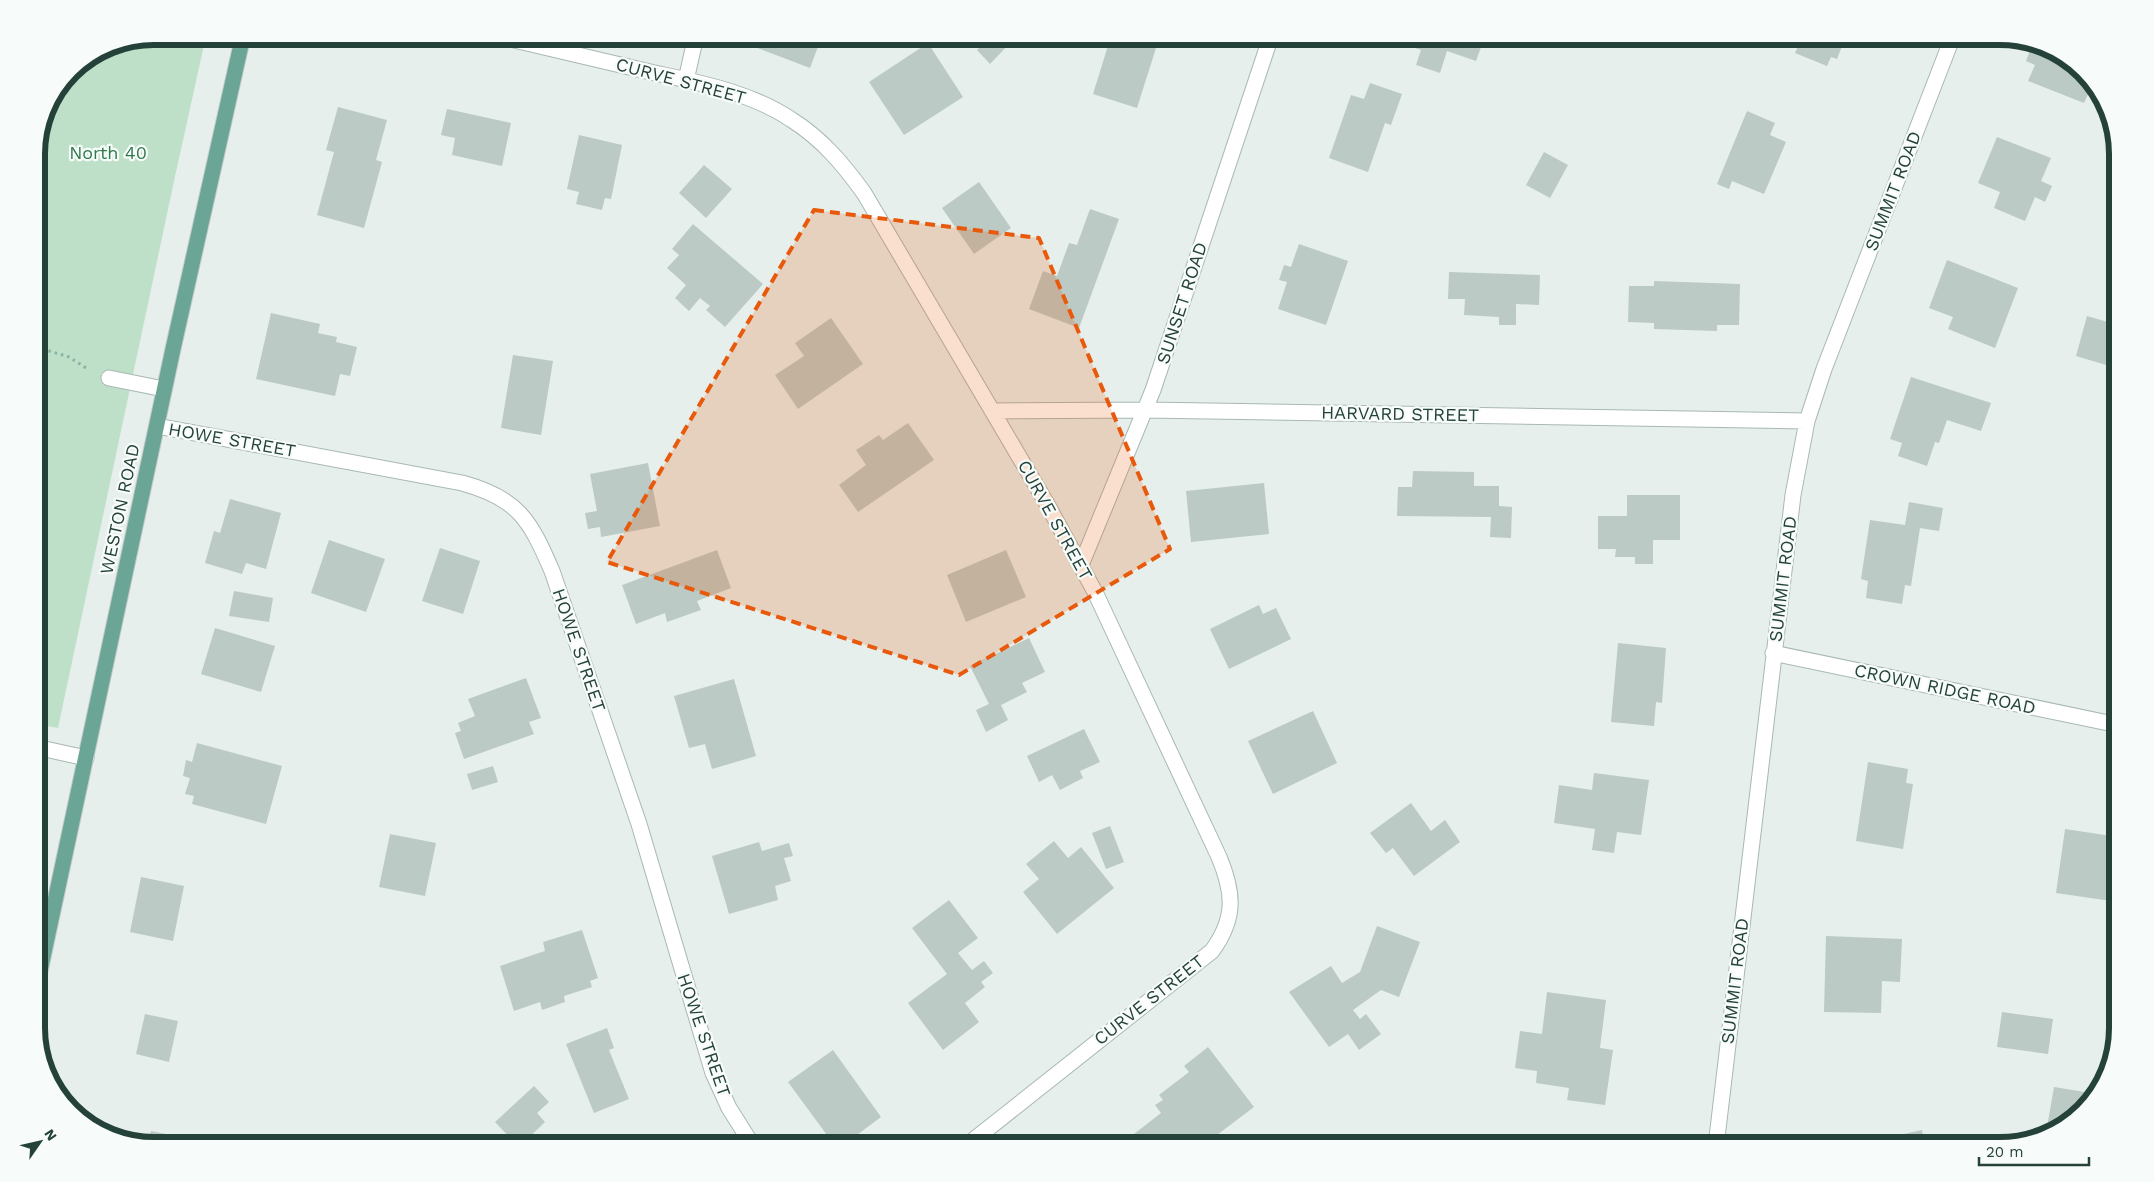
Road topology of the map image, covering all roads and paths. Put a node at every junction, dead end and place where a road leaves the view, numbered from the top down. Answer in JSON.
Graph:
{"nodes":[{"id":1,"x":241,"y":45,"type":"edge"},
{"id":2,"x":536,"y":45,"type":"edge"},
{"id":3,"x":694,"y":45,"type":"edge"},
{"id":4,"x":1268,"y":45,"type":"edge"},
{"id":5,"x":1950,"y":45,"type":"edge"},
{"id":6,"x":686,"y":80,"type":"junction"},
{"id":7,"x":45,"y":350,"type":"edge"},
{"id":8,"x":108,"y":378,"type":"joint"},
{"id":9,"x":164,"y":389,"type":"junction"},
{"id":10,"x":1146,"y":410,"type":"junction"},
{"id":11,"x":992,"y":412,"type":"junction"},
{"id":12,"x":1808,"y":421,"type":"junction"},
{"id":13,"x":157,"y":426,"type":"junction"},
{"id":14,"x":1081,"y":565,"type":"junction"},
{"id":15,"x":1773,"y":653,"type":"junction"},
{"id":16,"x":2109,"y":723,"type":"edge"},
{"id":17,"x":45,"y":749,"type":"edge"},
{"id":18,"x":86,"y":758,"type":"junction"},
{"id":19,"x":45,"y":924,"type":"edge"},
{"id":20,"x":747,"y":1137,"type":"edge"},
{"id":21,"x":977,"y":1137,"type":"edge"},
{"id":22,"x":1717,"y":1137,"type":"edge"}],
"edges":[{"from":1,"to":9,"type":"main road","name":"WESTON ROAD"},
{"from":2,"to":6,"type":"street","name":"CURVE STREET"},
{"from":3,"to":6,"type":"street"},
{"from":4,"to":10,"type":"street","name":"SUNSET ROAD"},
{"from":5,"to":12,"type":"street","name":"SUMMIT ROAD"},
{"from":6,"to":11,"type":"street","name":"CURVE STREET"},
{"from":7,"to":8,"type":"path"},
{"from":8,"to":9,"type":"street"},
{"from":9,"to":13,"type":"main road","name":"WESTON ROAD"},
{"from":10,"to":11,"type":"street","name":"HARVARD STREET"},
{"from":10,"to":12,"type":"street","name":"HARVARD STREET"},
{"from":10,"to":14,"type":"street","name":"SUNSET ROAD"},
{"from":11,"to":14,"type":"street","name":"CURVE STREET"},
{"from":12,"to":15,"type":"street","name":"SUMMIT ROAD"},
{"from":13,"to":18,"type":"main road","name":"WESTON ROAD"},
{"from":13,"to":20,"type":"street","name":"HOWE STREET"},
{"from":14,"to":21,"type":"street","name":"CURVE STREET"},
{"from":15,"to":16,"type":"street","name":"CROWN RIDGE ROAD"},
{"from":15,"to":22,"type":"street","name":"SUMMIT ROAD"},
{"from":17,"to":18,"type":"street"},
{"from":18,"to":19,"type":"main road","name":"WESTON ROAD"}]}
